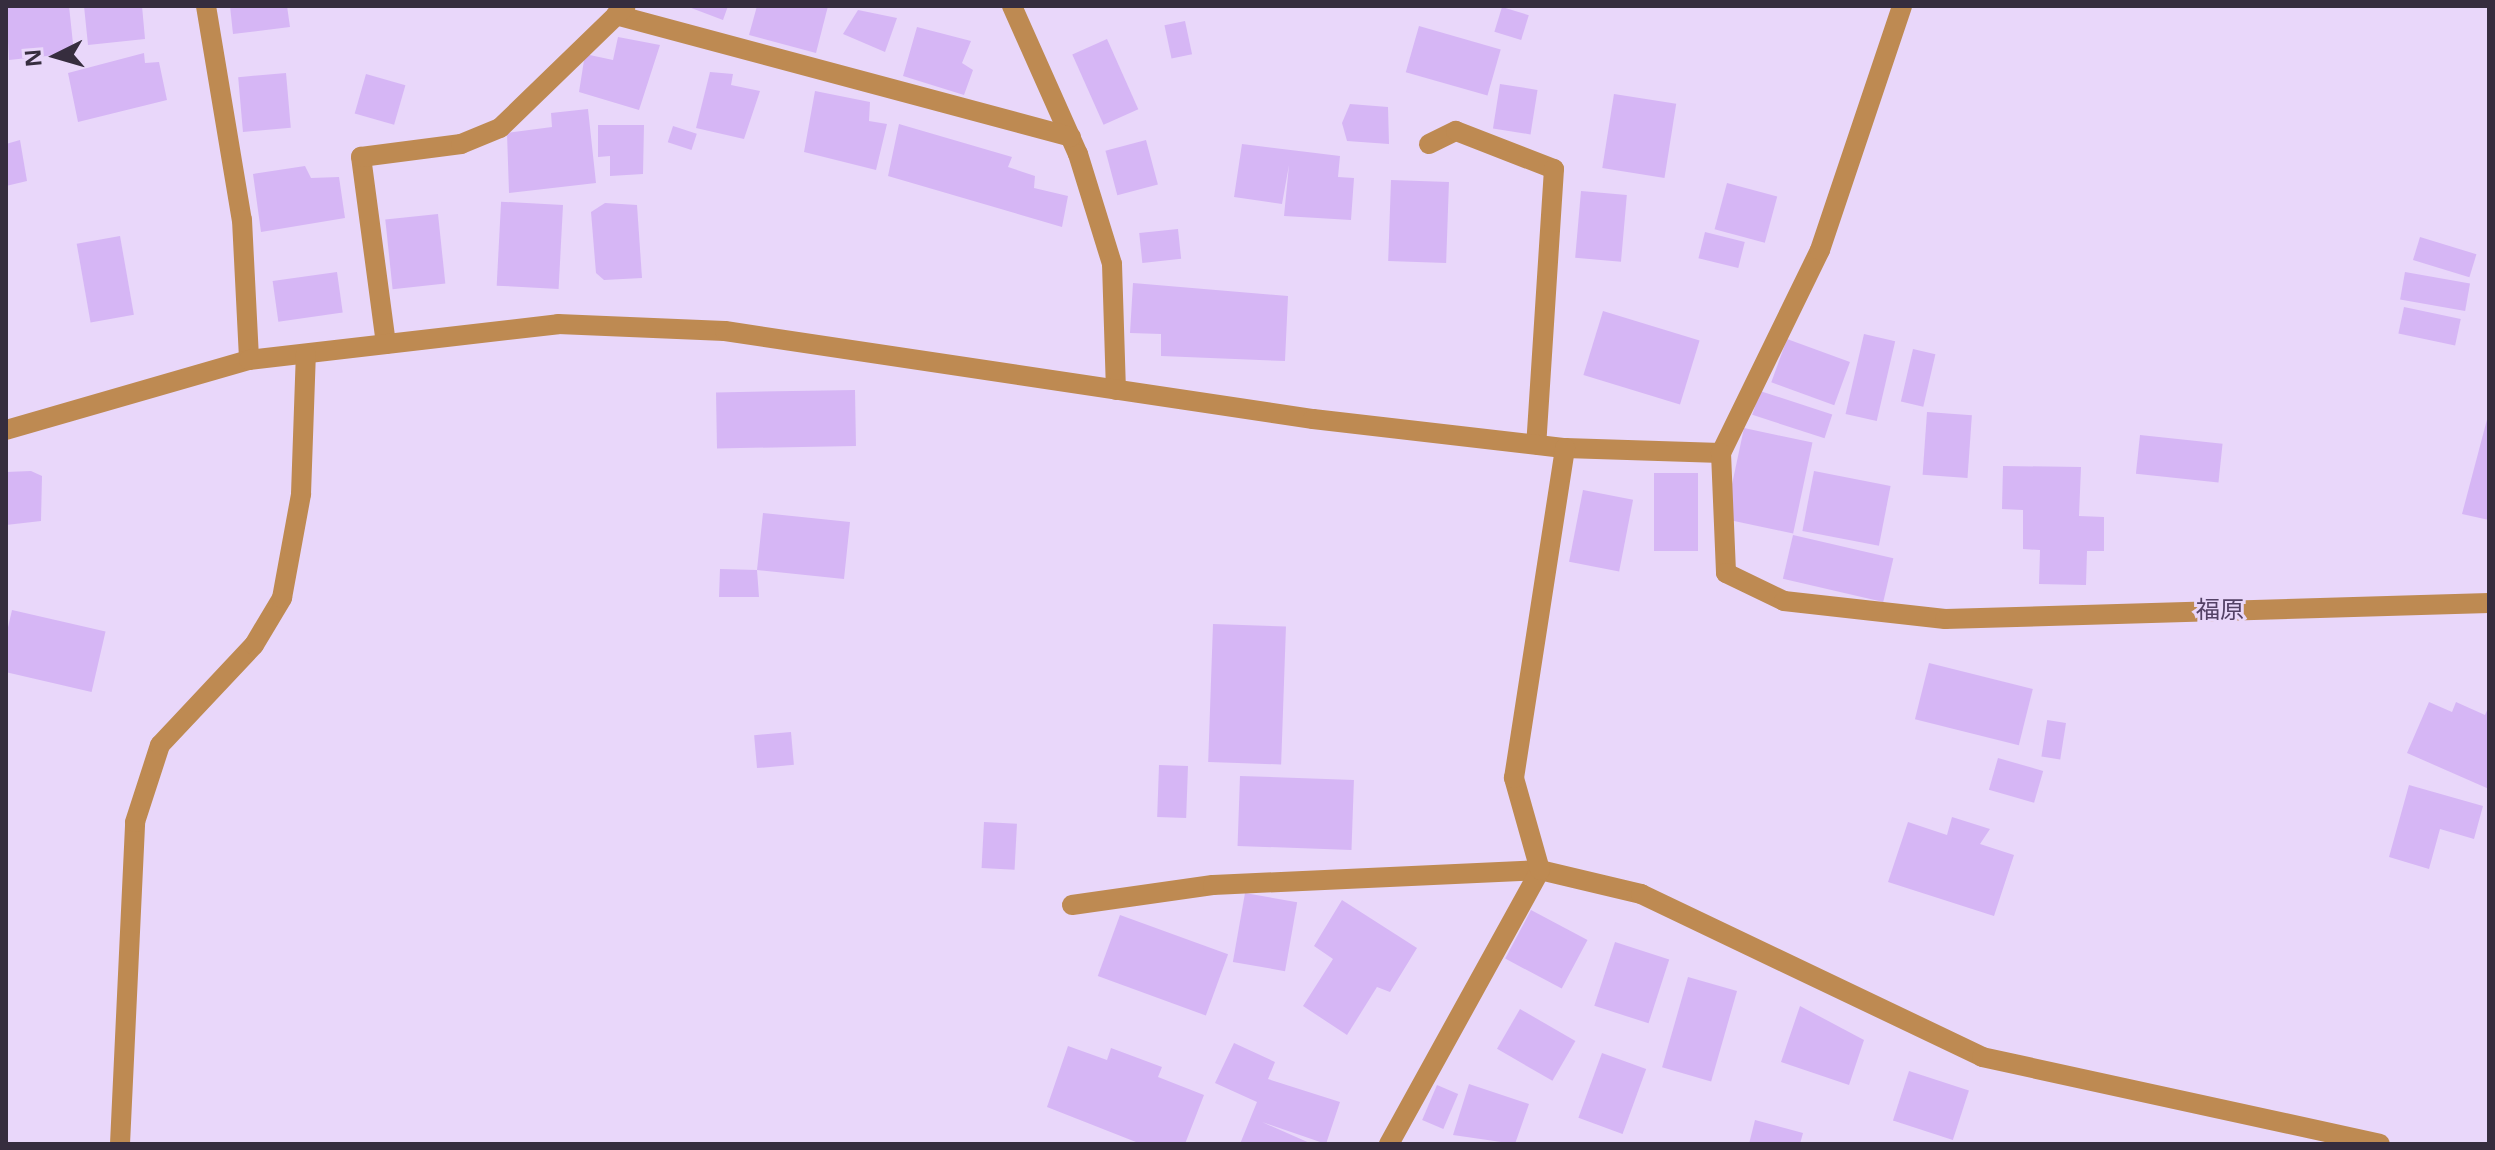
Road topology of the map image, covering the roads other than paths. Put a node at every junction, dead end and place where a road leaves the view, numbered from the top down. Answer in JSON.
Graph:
{"nodes":[{"id":1,"x":206,"y":6,"type":"edge"},
{"id":2,"x":1902,"y":6,"type":"edge"},
{"id":3,"x":1016,"y":7,"type":"edge"},
{"id":4,"x":621,"y":11,"type":"edge"},
{"id":5,"x":1071,"y":137,"type":"junction"},
{"id":6,"x":1429,"y":144,"type":"dead end"},
{"id":7,"x":386,"y":344,"type":"junction"},
{"id":8,"x":306,"y":354,"type":"junction"},
{"id":9,"x":249,"y":360,"type":"junction"},
{"id":10,"x":1116,"y":390,"type":"junction"},
{"id":11,"x":6,"y":430,"type":"edge"},
{"id":12,"x":1536,"y":444,"type":"junction"},
{"id":13,"x":1565,"y":448,"type":"junction"},
{"id":14,"x":1721,"y":453,"type":"junction"},
{"id":15,"x":2489,"y":603,"type":"edge"},
{"id":16,"x":1540,"y":870,"type":"junction"},
{"id":17,"x":1072,"y":905,"type":"dead end"},
{"id":18,"x":120,"y":1144,"type":"edge"},
{"id":19,"x":1389,"y":1144,"type":"edge"},
{"id":20,"x":2380,"y":1144,"type":"edge"}],
"edges":[{"from":1,"to":9,"type":"street"},
{"from":2,"to":14,"type":"street"},
{"from":3,"to":5,"type":"street"},
{"from":4,"to":5,"type":"street"},
{"from":4,"to":7,"type":"street"},
{"from":5,"to":10,"type":"street"},
{"from":6,"to":12,"type":"street"},
{"from":7,"to":8,"type":"street"},
{"from":7,"to":10,"type":"street"},
{"from":8,"to":9,"type":"street"},
{"from":8,"to":18,"type":"street"},
{"from":9,"to":11,"type":"street"},
{"from":10,"to":12,"type":"street"},
{"from":12,"to":13,"type":"street"},
{"from":13,"to":14,"type":"street"},
{"from":13,"to":16,"type":"street"},
{"from":14,"to":15,"type":"street"},
{"from":16,"to":17,"type":"street"},
{"from":16,"to":19,"type":"street"},
{"from":16,"to":20,"type":"street"}]}
